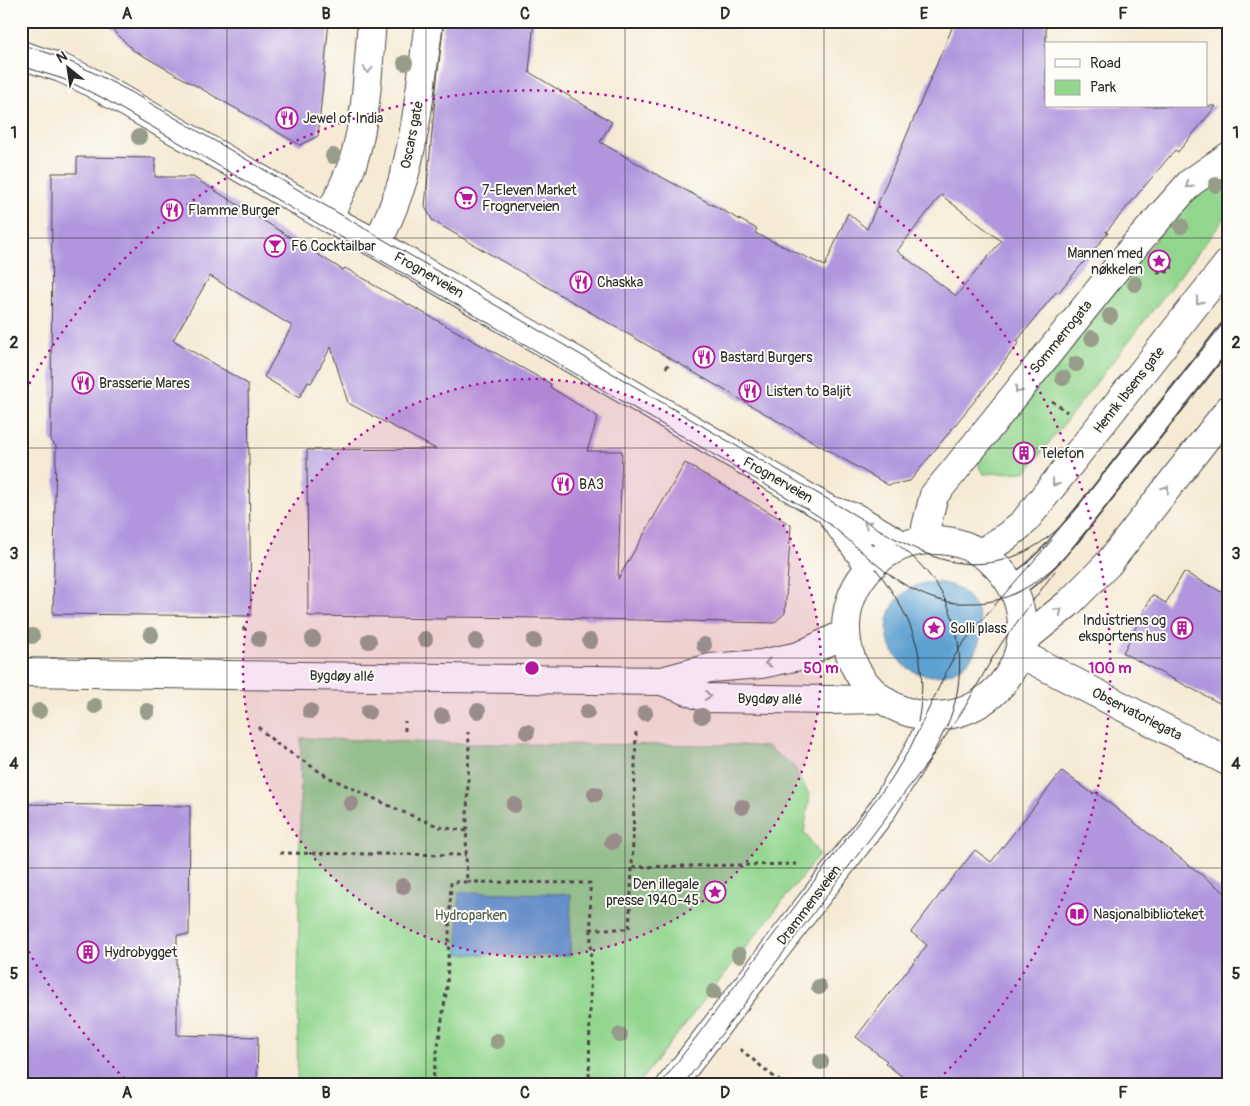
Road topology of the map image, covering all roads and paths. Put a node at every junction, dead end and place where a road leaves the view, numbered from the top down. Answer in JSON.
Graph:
{"nodes":[{"id":1,"x":372,"y":21,"type":"edge"},
{"id":2,"x":429,"y":21,"type":"edge"},
{"id":3,"x":21,"y":55,"type":"edge"},
{"id":4,"x":1229,"y":156,"type":"edge"},
{"id":5,"x":328,"y":218,"type":"junction"},
{"id":6,"x":377,"y":244,"type":"junction"},
{"id":7,"x":1229,"y":262,"type":"edge"},
{"id":8,"x":1229,"y":332,"type":"edge"},
{"id":9,"x":669,"y":363,"type":"dead end"},
{"id":10,"x":666,"y":368,"type":"dead end"},
{"id":11,"x":1229,"y":410,"type":"edge"},
{"id":12,"x":829,"y":510,"type":"junction"},
{"id":13,"x":914,"y":543,"type":"junction"},
{"id":14,"x":981,"y":553,"type":"junction"},
{"id":15,"x":870,"y":567,"type":"junction"},
{"id":16,"x":1014,"y":588,"type":"junction"},
{"id":17,"x":846,"y":633,"type":"junction"},
{"id":18,"x":1020,"y":648,"type":"junction"},
{"id":19,"x":21,"y":672,"type":"edge"},
{"id":20,"x":662,"y":681,"type":"junction"},
{"id":21,"x":881,"y":699,"type":"junction"},
{"id":22,"x":935,"y":717,"type":"junction"},
{"id":23,"x":405,"y":721,"type":"dead end"},
{"id":24,"x":258,"y":727,"type":"dead end"},
{"id":25,"x":404,"y":731,"type":"dead end"},
{"id":26,"x":468,"y":732,"type":"dead end"},
{"id":27,"x":636,"y":732,"type":"dead end"},
{"id":28,"x":1229,"y":762,"type":"edge"},
{"id":29,"x":467,"y":831,"type":"junction"},
{"id":30,"x":280,"y":853,"type":"dead end"},
{"id":31,"x":466,"y":855,"type":"junction"},
{"id":32,"x":801,"y":864,"type":"dead end"},
{"id":33,"x":633,"y":867,"type":"junction"},
{"id":34,"x":467,"y":882,"type":"junction"},
{"id":35,"x":591,"y":929,"type":"junction"},
{"id":36,"x":738,"y":1048,"type":"dead end"},
{"id":37,"x":432,"y":1085,"type":"edge"},
{"id":38,"x":589,"y":1085,"type":"edge"},
{"id":39,"x":671,"y":1085,"type":"edge"},
{"id":40,"x":784,"y":1085,"type":"edge"}],
"edges":[{"from":1,"to":5,"type":"street","one_way":true},
{"from":2,"to":6,"type":"street","name":"Oscars gate"},
{"from":3,"to":5,"type":"street","name":"Frognerveien"},
{"from":4,"to":13,"type":"street","name":"Sommerrogata","one_way":true},
{"from":5,"to":6,"type":"street","name":"Frognerveien"},
{"from":6,"to":12,"type":"street","name":"Frognerveien"},
{"from":7,"to":14,"type":"street","name":"Henrik Ibsens gate","one_way":true},
{"from":8,"to":16,"type":"lane"},
{"from":9,"to":10,"type":"path"},
{"from":18,"to":11,"type":"street","one_way":true},
{"from":13,"to":12,"type":"street","name":"Frognerveien","one_way":true},
{"from":12,"to":15,"type":"street","name":"Frognerveien"},
{"from":13,"to":14,"type":"street"},
{"from":13,"to":15,"type":"street"},
{"from":14,"to":16,"type":"street"},
{"from":15,"to":17,"type":"street"},
{"from":16,"to":18,"type":"street"},
{"from":17,"to":20,"type":"street","name":"Bygdøy allé","one_way":true},
{"from":17,"to":21,"type":"street"},
{"from":18,"to":22,"type":"street"},
{"from":18,"to":28,"type":"street","name":"Observatoriegata"},
{"from":19,"to":20,"type":"street","name":"Bygdøy allé"},
{"from":20,"to":21,"type":"street","name":"Bygdøy allé","one_way":true},
{"from":21,"to":22,"type":"street"},
{"from":22,"to":39,"type":"street","name":"Drammensveien"},
{"from":23,"to":25,"type":"path"},
{"from":24,"to":29,"type":"path"},
{"from":26,"to":29,"type":"path"},
{"from":27,"to":33,"type":"path"},
{"from":29,"to":31,"type":"path"},
{"from":30,"to":31,"type":"path"},
{"from":31,"to":34,"type":"path"},
{"from":32,"to":33,"type":"path"},
{"from":33,"to":35,"type":"path"},
{"from":34,"to":35,"type":"path"},
{"from":34,"to":37,"type":"path"},
{"from":35,"to":38,"type":"path"},
{"from":36,"to":40,"type":"path"}]}
